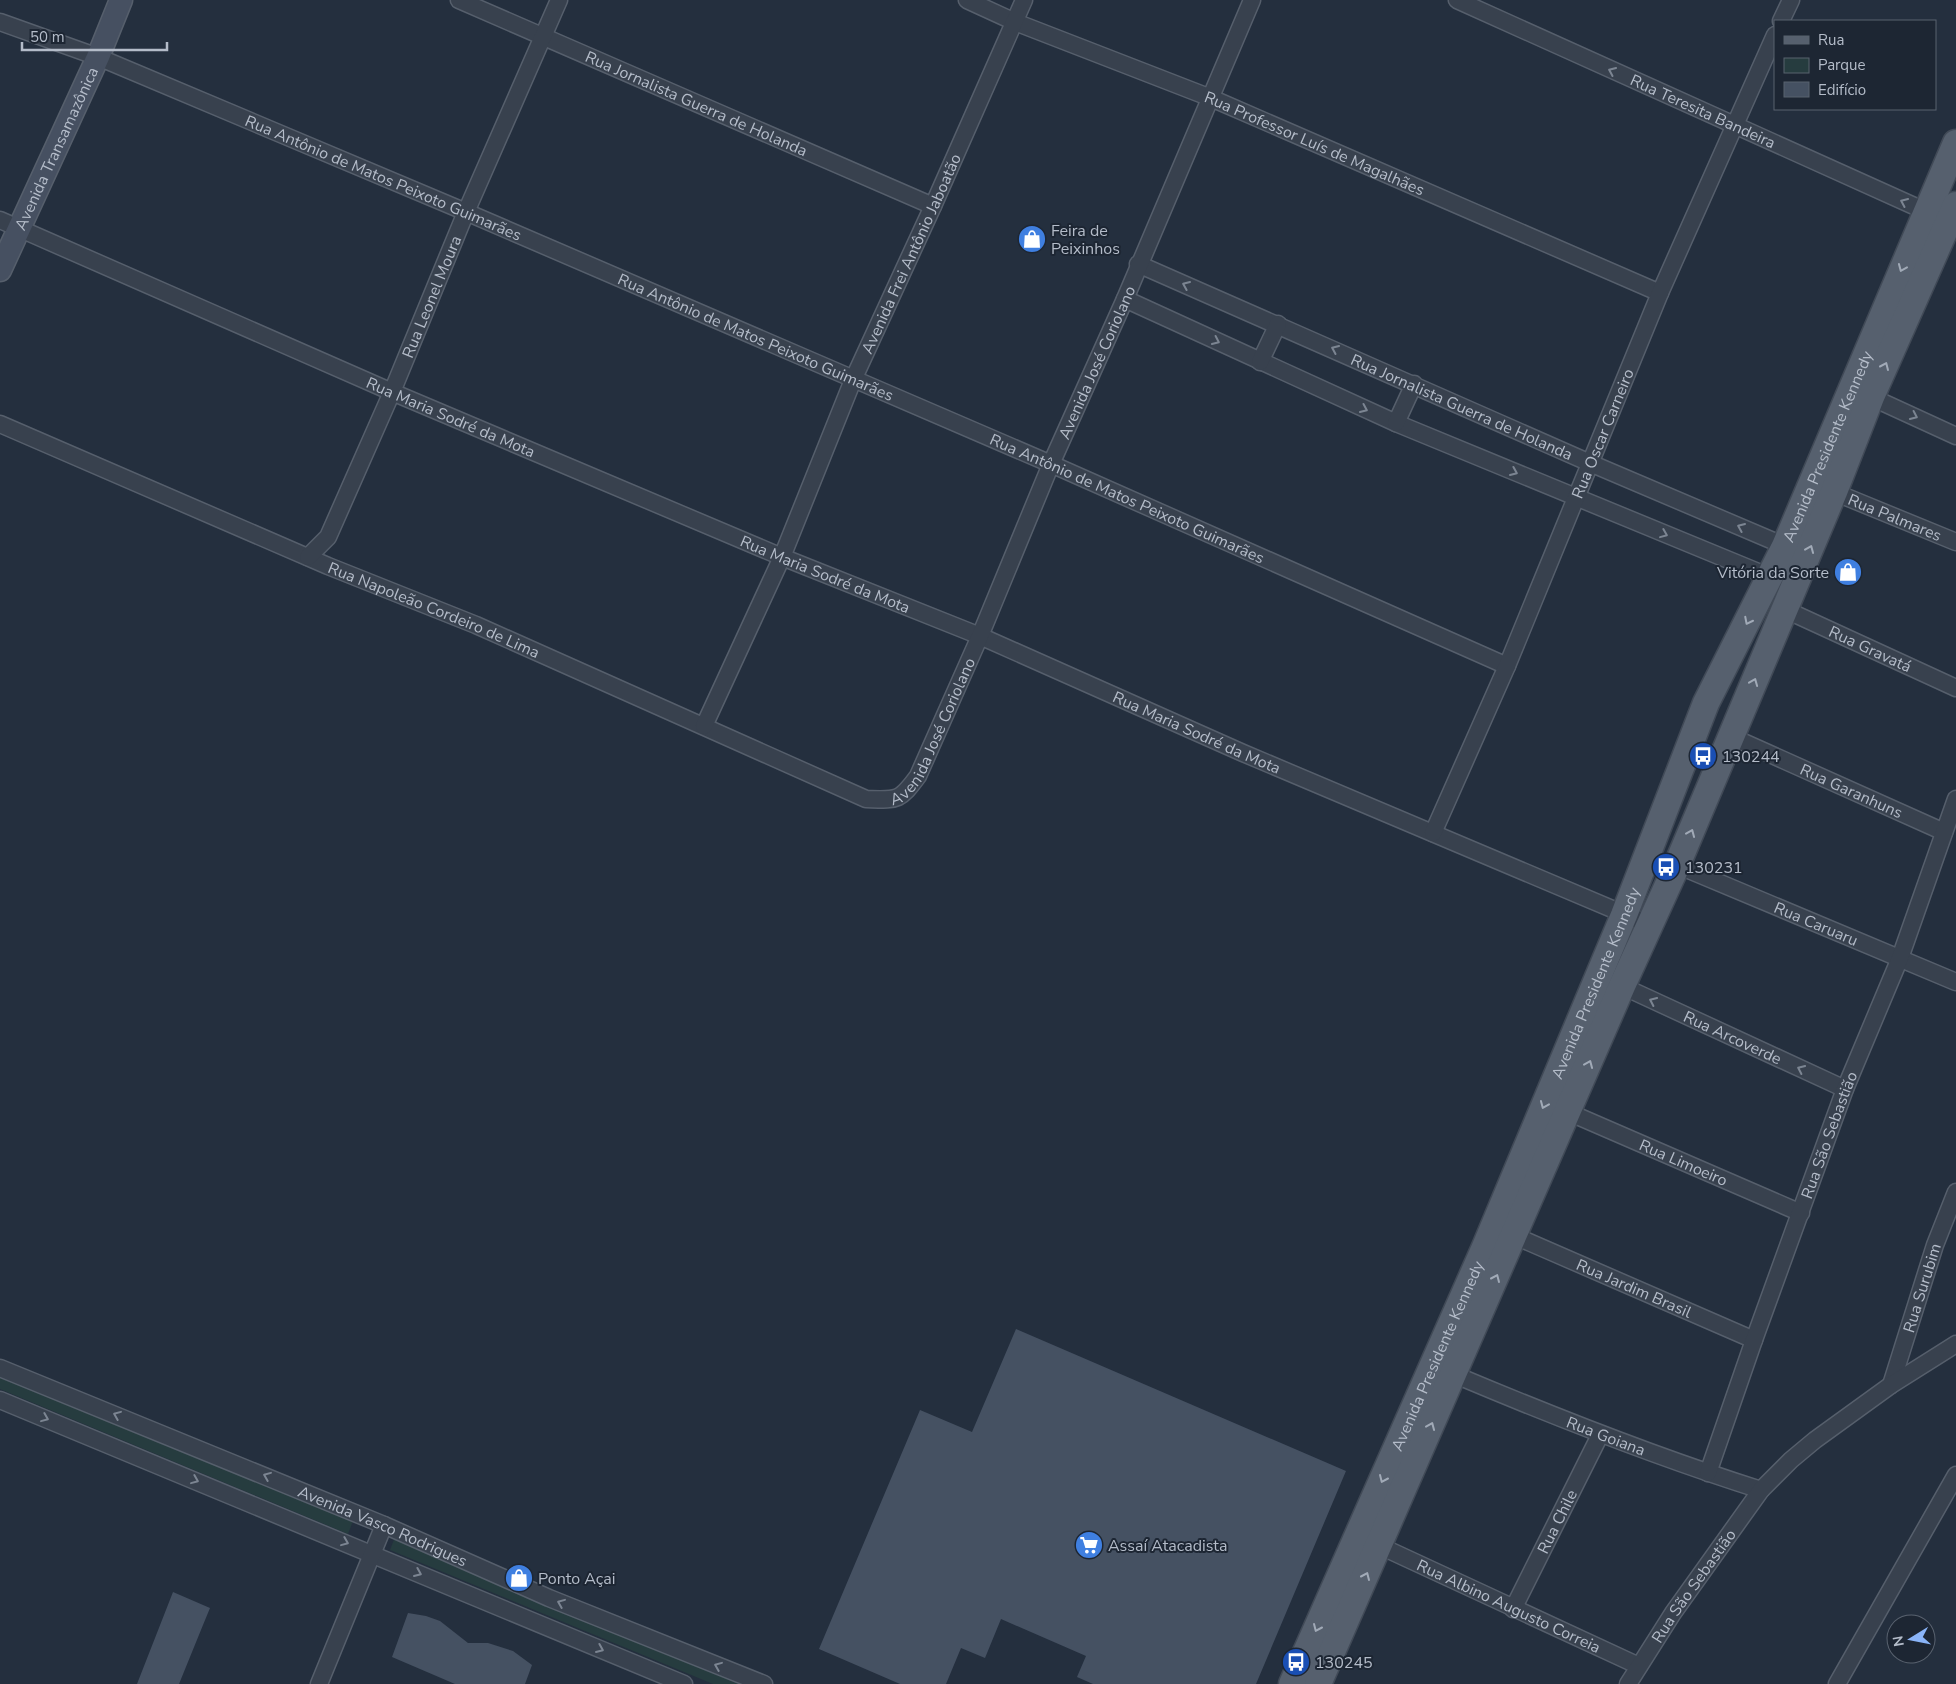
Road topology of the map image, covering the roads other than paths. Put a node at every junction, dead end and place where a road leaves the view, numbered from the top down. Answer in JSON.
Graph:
{"nodes":[{"id":1,"x":122,"y":0,"type":"edge"},
{"id":2,"x":459,"y":0,"type":"edge"},
{"id":3,"x":560,"y":0,"type":"edge"},
{"id":4,"x":967,"y":0,"type":"edge"},
{"id":5,"x":1024,"y":0,"type":"edge"},
{"id":6,"x":1252,"y":0,"type":"edge"},
{"id":7,"x":1457,"y":0,"type":"edge"},
{"id":8,"x":1791,"y":0,"type":"edge"},
{"id":9,"x":1781,"y":20,"type":"edge"},
{"id":10,"x":0,"y":22,"type":"edge"},
{"id":11,"x":1015,"y":22,"type":"junction"},
{"id":12,"x":544,"y":36,"type":"junction"},
{"id":13,"x":1774,"y":37,"type":"edge"},
{"id":14,"x":98,"y":57,"type":"junction"},
{"id":15,"x":1211,"y":98,"type":"junction"},
{"id":16,"x":1734,"y":126,"type":"junction"},
{"id":17,"x":1956,"y":143,"type":"edge"},
{"id":18,"x":933,"y":206,"type":"junction"},
{"id":19,"x":466,"y":212,"type":"junction"},
{"id":20,"x":1947,"y":216,"type":"edge"},
{"id":21,"x":10,"y":224,"type":"edge"},
{"id":22,"x":1138,"y":264,"type":"junction"},
{"id":23,"x":0,"y":270,"type":"edge"},
{"id":24,"x":1660,"y":293,"type":"junction"},
{"id":25,"x":1125,"y":299,"type":"junction"},
{"id":26,"x":1278,"y":324,"type":"junction"},
{"id":27,"x":1260,"y":362,"type":"junction"},
{"id":28,"x":853,"y":380,"type":"junction"},
{"id":29,"x":1414,"y":384,"type":"junction"},
{"id":30,"x":392,"y":392,"type":"junction"},
{"id":31,"x":1871,"y":397,"type":"junction"},
{"id":32,"x":1396,"y":423,"type":"junction"},
{"id":33,"x":0,"y":424,"type":"edge"},
{"id":34,"x":1956,"y":436,"type":"edge"},
{"id":35,"x":1590,"y":463,"type":"junction"},
{"id":36,"x":1051,"y":464,"type":"junction"},
{"id":37,"x":1834,"y":492,"type":"junction"},
{"id":38,"x":1576,"y":498,"type":"junction"},
{"id":39,"x":328,"y":537,"type":"junction"},
{"id":40,"x":1956,"y":542,"type":"edge"},
{"id":41,"x":1785,"y":546,"type":"junction"},
{"id":42,"x":308,"y":557,"type":"junction"},
{"id":43,"x":782,"y":557,"type":"junction"},
{"id":44,"x":328,"y":566,"type":"junction"},
{"id":45,"x":1770,"y":577,"type":"junction"},
{"id":46,"x":1784,"y":610,"type":"junction"},
{"id":47,"x":980,"y":636,"type":"junction"},
{"id":48,"x":1506,"y":666,"type":"junction"},
{"id":49,"x":1956,"y":688,"type":"edge"},
{"id":50,"x":704,"y":726,"type":"junction"},
{"id":51,"x":1732,"y":737,"type":"junction"},
{"id":52,"x":866,"y":799,"type":"joint"},
{"id":53,"x":1956,"y":799,"type":"edge"},
{"id":54,"x":1944,"y":832,"type":"junction"},
{"id":55,"x":1433,"y":833,"type":"junction"},
{"id":56,"x":1677,"y":865,"type":"junction"},
{"id":57,"x":1624,"y":915,"type":"junction"},
{"id":58,"x":1650,"y":925,"type":"junction"},
{"id":59,"x":1900,"y":958,"type":"junction"},
{"id":60,"x":1956,"y":982,"type":"edge"},
{"id":61,"x":1622,"y":986,"type":"junction"},
{"id":62,"x":1845,"y":1089,"type":"junction"},
{"id":63,"x":1568,"y":1112,"type":"junction"},
{"id":64,"x":1956,"y":1192,"type":"edge"},
{"id":65,"x":1801,"y":1213,"type":"junction"},
{"id":66,"x":1515,"y":1236,"type":"junction"},
{"id":67,"x":1754,"y":1340,"type":"junction"},
{"id":68,"x":1956,"y":1344,"type":"edge"},
{"id":69,"x":0,"y":1368,"type":"edge"},
{"id":70,"x":1453,"y":1374,"type":"junction"},
{"id":71,"x":1891,"y":1385,"type":"junction"},
{"id":72,"x":0,"y":1400,"type":"edge"},
{"id":73,"x":1600,"y":1435,"type":"junction"},
{"id":74,"x":1708,"y":1473,"type":"junction"},
{"id":75,"x":1956,"y":1475,"type":"edge"},
{"id":76,"x":1761,"y":1490,"type":"junction"},
{"id":77,"x":384,"y":1524,"type":"junction"},
{"id":78,"x":1380,"y":1546,"type":"junction"},
{"id":79,"x":373,"y":1554,"type":"junction"},
{"id":80,"x":1513,"y":1609,"type":"junction"},
{"id":81,"x":1639,"y":1666,"type":"junction"},
{"id":82,"x":319,"y":1684,"type":"edge"},
{"id":83,"x":684,"y":1684,"type":"edge"},
{"id":84,"x":764,"y":1684,"type":"edge"},
{"id":85,"x":1292,"y":1684,"type":"edge"},
{"id":86,"x":1320,"y":1684,"type":"edge"},
{"id":87,"x":1628,"y":1684,"type":"edge"},
{"id":88,"x":1837,"y":1684,"type":"edge"}],
"edges":[{"from":1,"to":14,"type":"street","name":"Avenida Transamazônica"},
{"from":2,"to":12,"type":"street","name":"Rua Jornalista Guerra de Holanda"},
{"from":3,"to":12,"type":"street","name":"Rua Leonel Moura"},
{"from":4,"to":11,"type":"street","name":"Rua Professor Luís de Magalhães"},
{"from":5,"to":11,"type":"street","name":"Avenida Frei Antônio Jaboatão"},
{"from":6,"to":15,"type":"street","name":"Avenida José Coriolano"},
{"from":16,"to":7,"type":"street","name":"Rua Teresita Bandeira","one_way":true},
{"from":8,"to":9,"type":"street"},
{"from":10,"to":14,"type":"street","name":"Rua Antônio de Matos Peixoto Guimarães"},
{"from":11,"to":15,"type":"street","name":"Rua Professor Luís de Magalhães"},
{"from":11,"to":18,"type":"street","name":"Avenida Frei Antônio Jaboatão"},
{"from":12,"to":18,"type":"street","name":"Rua Jornalista Guerra de Holanda"},
{"from":12,"to":19,"type":"street","name":"Rua Leonel Moura"},
{"from":13,"to":16,"type":"street","name":"Rua Oscar Carneiro"},
{"from":14,"to":19,"type":"street","name":"Rua Antônio de Matos Peixoto Guimarães"},
{"from":14,"to":21,"type":"street","name":"Avenida Transamazônica"},
{"from":15,"to":22,"type":"street","name":"Avenida José Coriolano"},
{"from":15,"to":24,"type":"street","name":"Rua Professor Luís de Magalhães"},
{"from":20,"to":16,"type":"street","name":"Rua Teresita Bandeira","one_way":true},
{"from":16,"to":24,"type":"street","name":"Rua Oscar Carneiro"},
{"from":17,"to":20,"type":"main road","name":"Avenida Presidente Kennedy"},
{"from":18,"to":28,"type":"street","name":"Avenida Frei Antônio Jaboatão"},
{"from":19,"to":28,"type":"street","name":"Rua Antônio de Matos Peixoto Guimarães"},
{"from":19,"to":30,"type":"street","name":"Rua Leonel Moura"},
{"from":31,"to":20,"type":"main road","name":"Avenida Presidente Kennedy","one_way":true},
{"from":20,"to":41,"type":"main road","name":"Avenida Presidente Kennedy","one_way":true},
{"from":21,"to":23,"type":"street","name":"Avenida Transamazônica"},
{"from":21,"to":30,"type":"street","name":"Rua Maria Sodré da Mota"},
{"from":22,"to":25,"type":"street","name":"Avenida José Coriolano"},
{"from":26,"to":22,"type":"street","name":"Rua Jornalista Guerra de Holanda","one_way":true},
{"from":24,"to":35,"type":"street","name":"Rua Oscar Carneiro"},
{"from":25,"to":27,"type":"street","one_way":true},
{"from":25,"to":36,"type":"street","name":"Avenida José Coriolano"},
{"from":26,"to":27,"type":"street"},
{"from":29,"to":26,"type":"street","name":"Rua Jornalista Guerra de Holanda","one_way":true},
{"from":27,"to":32,"type":"street","one_way":true},
{"from":28,"to":36,"type":"street","name":"Rua Antônio de Matos Peixoto Guimarães"},
{"from":28,"to":43,"type":"street","name":"Avenida Frei Antônio Jaboatão"},
{"from":29,"to":32,"type":"street"},
{"from":29,"to":35,"type":"street","name":"Rua Jornalista Guerra de Holanda"},
{"from":30,"to":39,"type":"street","name":"Rua Leonel Moura"},
{"from":30,"to":43,"type":"street","name":"Rua Maria Sodré da Mota"},
{"from":31,"to":34,"type":"street","one_way":true},
{"from":31,"to":37,"type":"main road","name":"Avenida Presidente Kennedy"},
{"from":32,"to":38,"type":"street","one_way":true},
{"from":33,"to":42,"type":"street","name":"Rua Napoleão Cordeiro de Lima"},
{"from":35,"to":38,"type":"street","name":"Rua Oscar Carneiro"},
{"from":41,"to":35,"type":"street","name":"Rua Jornalista Guerra de Holanda","one_way":true},
{"from":36,"to":47,"type":"street","name":"Avenida José Coriolano"},
{"from":36,"to":48,"type":"street","name":"Rua Antônio de Matos Peixoto Guimarães"},
{"from":37,"to":40,"type":"street","name":"Rua Palmares"},
{"from":46,"to":37,"type":"main road","name":"Avenida Presidente Kennedy","one_way":true},
{"from":38,"to":45,"type":"street","one_way":true},
{"from":38,"to":48,"type":"street","name":"Rua Oscar Carneiro"},
{"from":39,"to":42,"type":"street","name":"Rua Leonel Moura"},
{"from":39,"to":44,"type":"street","name":"Rua Leonel Moura"},
{"from":41,"to":45,"type":"main road","name":"Avenida Presidente Kennedy"},
{"from":42,"to":44,"type":"street","name":"Rua Napoleão Cordeiro de Lima"},
{"from":43,"to":47,"type":"street","name":"Rua Maria Sodré da Mota"},
{"from":43,"to":50,"type":"street","name":"Avenida Frei Antônio Jaboatão"},
{"from":44,"to":50,"type":"street","name":"Rua Napoleão Cordeiro de Lima"},
{"from":45,"to":57,"type":"main road","name":"Avenida Presidente Kennedy","one_way":true},
{"from":46,"to":49,"type":"street","name":"Rua Gravatá"},
{"from":51,"to":46,"type":"main road","name":"Avenida Presidente Kennedy","one_way":true},
{"from":47,"to":52,"type":"street","name":"Avenida José Coriolano"},
{"from":47,"to":55,"type":"street","name":"Rua Maria Sodré da Mota"},
{"from":48,"to":55,"type":"street","name":"Rua Oscar Carneiro"},
{"from":50,"to":52,"type":"street","name":"Rua Napoleão Cordeiro de Lima"},
{"from":51,"to":54,"type":"street","name":"Rua Garanhuns"},
{"from":56,"to":51,"type":"main road","name":"Avenida Presidente Kennedy","one_way":true},
{"from":53,"to":54,"type":"street","name":"Rua São Sebastião"},
{"from":54,"to":59,"type":"street","name":"Rua São Sebastião"},
{"from":55,"to":57,"type":"street","name":"Rua Maria Sodré da Mota"},
{"from":56,"to":58,"type":"main road","name":"Avenida Presidente Kennedy"},
{"from":56,"to":59,"type":"street","name":"Rua Caruaru"},
{"from":57,"to":58,"type":"street","name":"Rua Maria Sodré da Mota"},
{"from":57,"to":85,"type":"main road","name":"Avenida Presidente Kennedy","one_way":true},
{"from":58,"to":61,"type":"main road","name":"Avenida Presidente Kennedy"},
{"from":59,"to":60,"type":"street","name":"Rua Caruaru"},
{"from":59,"to":62,"type":"street","name":"Rua São Sebastião"},
{"from":62,"to":61,"type":"street","name":"Rua Arcoverde","one_way":true},
{"from":63,"to":61,"type":"main road","name":"Avenida Presidente Kennedy","one_way":true},
{"from":62,"to":65,"type":"street","name":"Rua São Sebastião"},
{"from":63,"to":65,"type":"street","name":"Rua Limoeiro"},
{"from":63,"to":66,"type":"main road","name":"Avenida Presidente Kennedy"},
{"from":64,"to":71,"type":"street","name":"Rua Surubim"},
{"from":65,"to":67,"type":"street","name":"Rua São Sebastião"},
{"from":66,"to":67,"type":"street","name":"Rua Jardim Brasil"},
{"from":70,"to":66,"type":"main road","name":"Avenida Presidente Kennedy","one_way":true},
{"from":67,"to":74,"type":"street","name":"Rua São Sebastião"},
{"from":68,"to":71,"type":"street"},
{"from":77,"to":69,"type":"street","name":"Avenida Vasco Rodrigues","one_way":true},
{"from":70,"to":73,"type":"street","name":"Rua Goiana"},
{"from":78,"to":70,"type":"main road","name":"Avenida Presidente Kennedy","one_way":true},
{"from":71,"to":76,"type":"street"},
{"from":72,"to":79,"type":"street","name":"Avenida Vasco Rodrigues","one_way":true},
{"from":73,"to":74,"type":"street","name":"Rua Goiana"},
{"from":73,"to":80,"type":"street","name":"Rua Chile"},
{"from":74,"to":76,"type":"street","name":"Rua Goiana"},
{"from":75,"to":88,"type":"street"},
{"from":76,"to":81,"type":"street","name":"Rua São Sebastião"},
{"from":77,"to":79,"type":"street"},
{"from":84,"to":77,"type":"street","name":"Avenida Vasco Rodrigues","one_way":true},
{"from":78,"to":80,"type":"street","name":"Rua Albino Augusto Correia"},
{"from":86,"to":78,"type":"main road","name":"Avenida Presidente Kennedy","one_way":true},
{"from":79,"to":82,"type":"street"},
{"from":79,"to":83,"type":"street","name":"Avenida Vasco Rodrigues","one_way":true},
{"from":80,"to":81,"type":"street","name":"Rua Albino Augusto Correia"},
{"from":81,"to":87,"type":"street","name":"Rua São Sebastião"}]}
